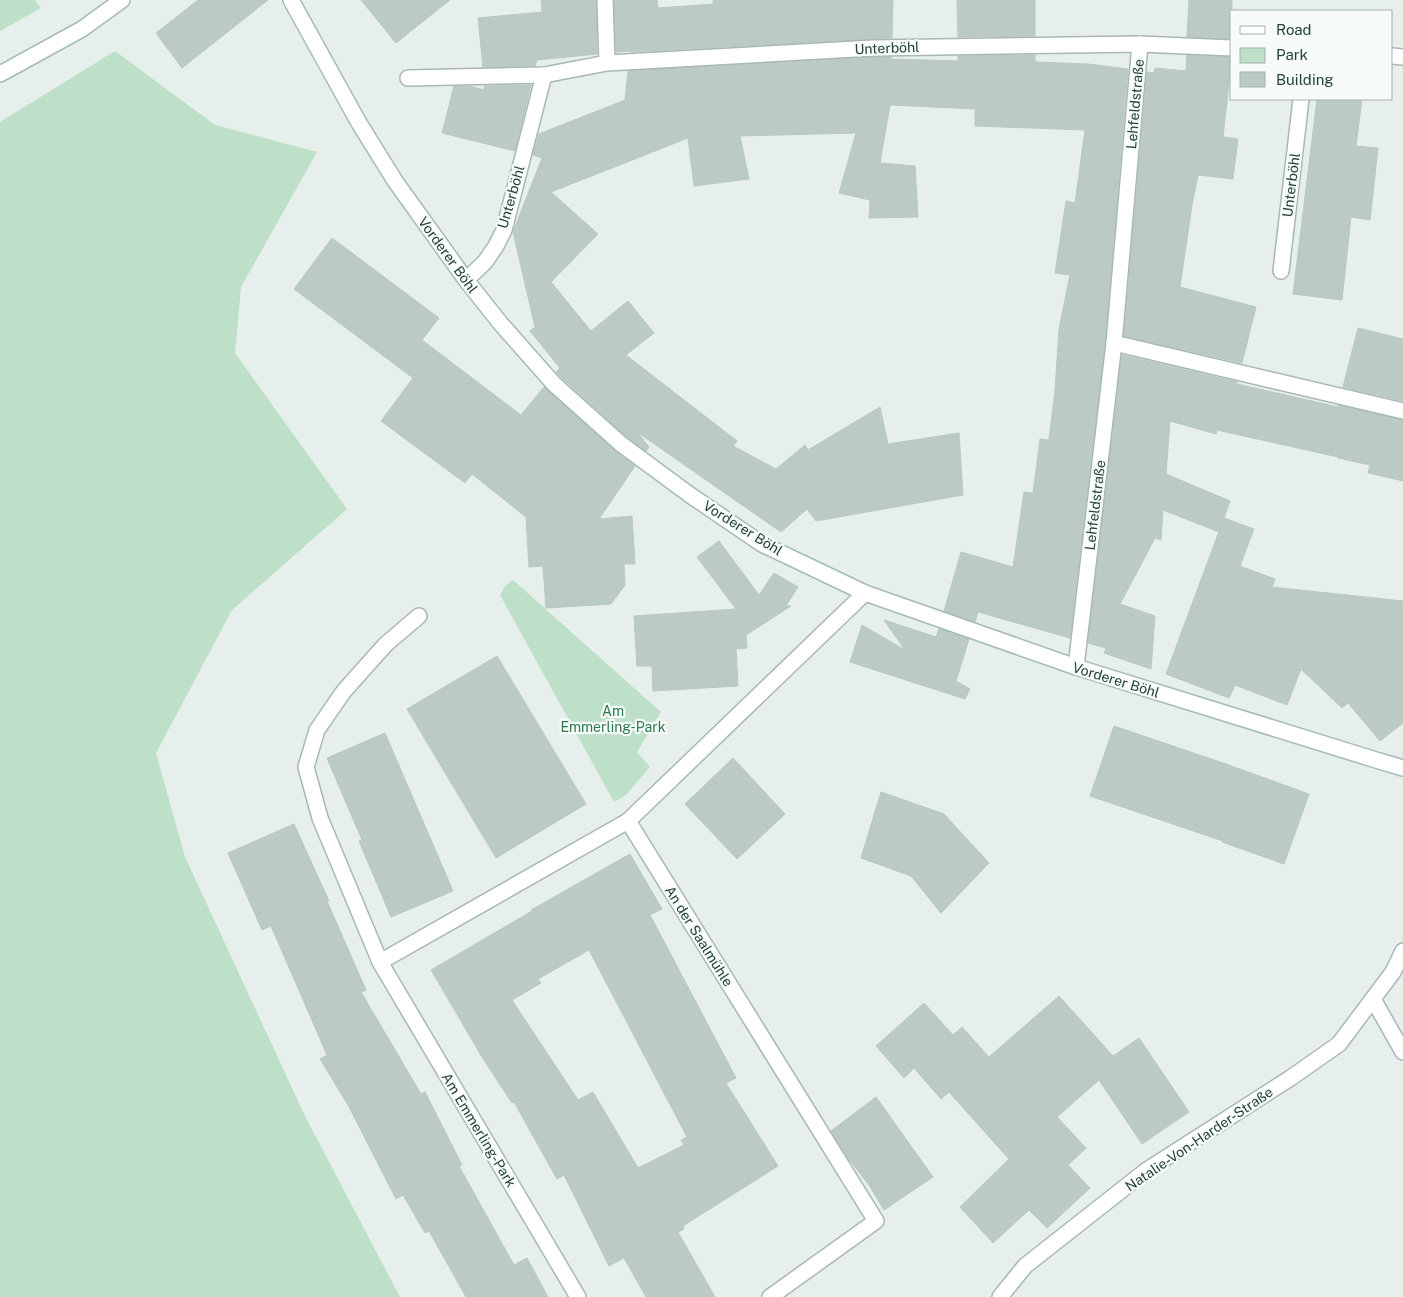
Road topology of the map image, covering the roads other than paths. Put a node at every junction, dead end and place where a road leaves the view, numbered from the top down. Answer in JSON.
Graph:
{"nodes":[{"id":1,"x":122,"y":0,"type":"edge"},
{"id":2,"x":291,"y":0,"type":"edge"},
{"id":3,"x":605,"y":0,"type":"edge"},
{"id":4,"x":1140,"y":44,"type":"junction"},
{"id":5,"x":1230,"y":48,"type":"edge"},
{"id":6,"x":607,"y":63,"type":"junction"},
{"id":7,"x":0,"y":74,"type":"edge"},
{"id":8,"x":544,"y":75,"type":"junction"},
{"id":9,"x":408,"y":78,"type":"dead end"},
{"id":10,"x":1301,"y":100,"type":"edge"},
{"id":11,"x":1281,"y":271,"type":"dead end"},
{"id":12,"x":466,"y":280,"type":"junction"},
{"id":13,"x":1114,"y":343,"type":"junction"},
{"id":14,"x":1403,"y":411,"type":"edge"},
{"id":15,"x":864,"y":593,"type":"junction"},
{"id":16,"x":419,"y":616,"type":"dead end"},
{"id":17,"x":1076,"y":667,"type":"junction"},
{"id":18,"x":1403,"y":768,"type":"edge"},
{"id":19,"x":628,"y":821,"type":"junction"},
{"id":20,"x":1403,"y":951,"type":"edge"},
{"id":21,"x":380,"y":962,"type":"junction"},
{"id":22,"x":1373,"y":999,"type":"junction"},
{"id":23,"x":1403,"y":1052,"type":"edge"},
{"id":24,"x":578,"y":1297,"type":"edge"},
{"id":25,"x":770,"y":1297,"type":"edge"},
{"id":26,"x":1000,"y":1297,"type":"edge"}],
"edges":[{"from":1,"to":7,"type":"street"},
{"from":2,"to":12,"type":"street","name":"Vorderer Böhl"},
{"from":3,"to":6,"type":"street"},
{"from":4,"to":5,"type":"street","name":"Unterböhl"},
{"from":4,"to":6,"type":"street","name":"Unterböhl"},
{"from":4,"to":13,"type":"street","name":"Lehfeldstraße"},
{"from":6,"to":8,"type":"street","name":"Unterböhl"},
{"from":8,"to":9,"type":"street","name":"Unterböhl"},
{"from":8,"to":12,"type":"street","name":"Unterböhl"},
{"from":10,"to":11,"type":"street","name":"Unterböhl"},
{"from":12,"to":15,"type":"street","name":"Vorderer Böhl"},
{"from":13,"to":14,"type":"street"},
{"from":13,"to":17,"type":"street","name":"Lehfeldstraße"},
{"from":15,"to":17,"type":"street","name":"Vorderer Böhl"},
{"from":15,"to":19,"type":"street"},
{"from":16,"to":21,"type":"street","name":"Am Emmerling-Park"},
{"from":17,"to":18,"type":"street","name":"Vorderer Böhl"},
{"from":19,"to":21,"type":"street"},
{"from":19,"to":25,"type":"street","name":"An der Saalmühle"},
{"from":20,"to":22,"type":"street","name":"Natalie-Von-Harder-Straße"},
{"from":21,"to":24,"type":"street","name":"Am Emmerling-Park"},
{"from":22,"to":23,"type":"street"},
{"from":22,"to":26,"type":"street","name":"Natalie-Von-Harder-Straße"}]}
